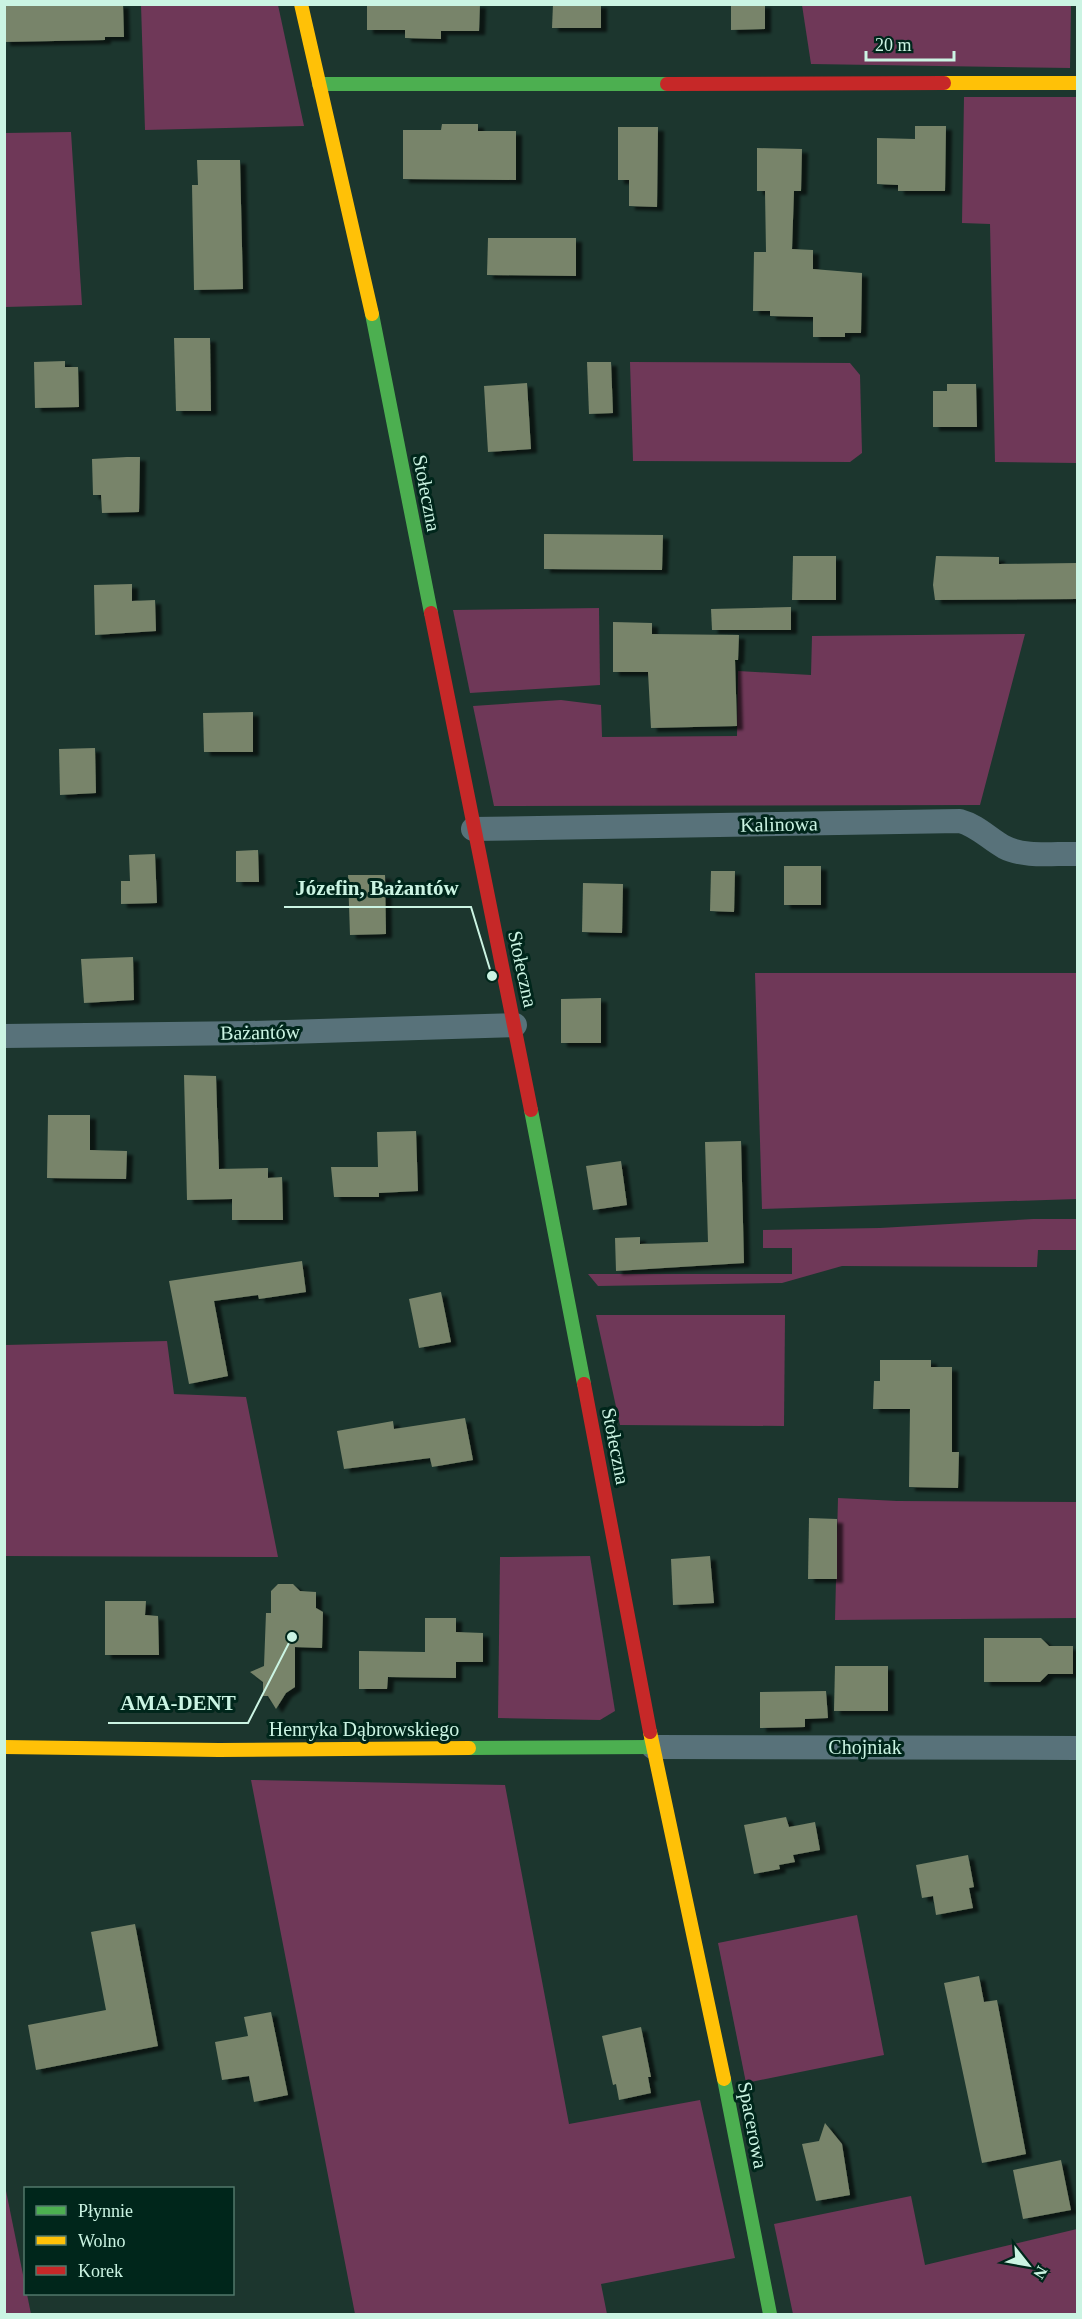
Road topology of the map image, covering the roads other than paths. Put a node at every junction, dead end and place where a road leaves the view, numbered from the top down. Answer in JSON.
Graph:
{"nodes":[{"id":1,"x":301,"y":4,"type":"edge"},
{"id":2,"x":1077,"y":83,"type":"edge"},
{"id":3,"x":319,"y":84,"type":"junction"},
{"id":4,"x":473,"y":829,"type":"junction"},
{"id":5,"x":1077,"y":854,"type":"edge"},
{"id":6,"x":515,"y":1025,"type":"junction"},
{"id":7,"x":4,"y":1036,"type":"edge"},
{"id":8,"x":653,"y":1747,"type":"junction"},
{"id":9,"x":4,"y":1748,"type":"edge"},
{"id":10,"x":1077,"y":1748,"type":"edge"},
{"id":11,"x":697,"y":1943,"type":"joint"},
{"id":12,"x":770,"y":2314,"type":"edge"}],
"edges":[{"from":1,"to":3,"type":"street","name":"Stołeczna"},
{"from":2,"to":3,"type":"street"},
{"from":3,"to":4,"type":"street","name":"Stołeczna"},
{"from":4,"to":5,"type":"street","name":"Kalinowa"},
{"from":4,"to":6,"type":"street","name":"Stołeczna"},
{"from":6,"to":7,"type":"street","name":"Bażantów"},
{"from":6,"to":8,"type":"street","name":"Stołeczna"},
{"from":8,"to":9,"type":"street","name":"Henryka Dąbrowskiego"},
{"from":8,"to":10,"type":"street","name":"Chojniak"},
{"from":8,"to":11,"type":"street","name":"Stołeczna"},
{"from":11,"to":12,"type":"street","name":"Spacerowa"}]}
